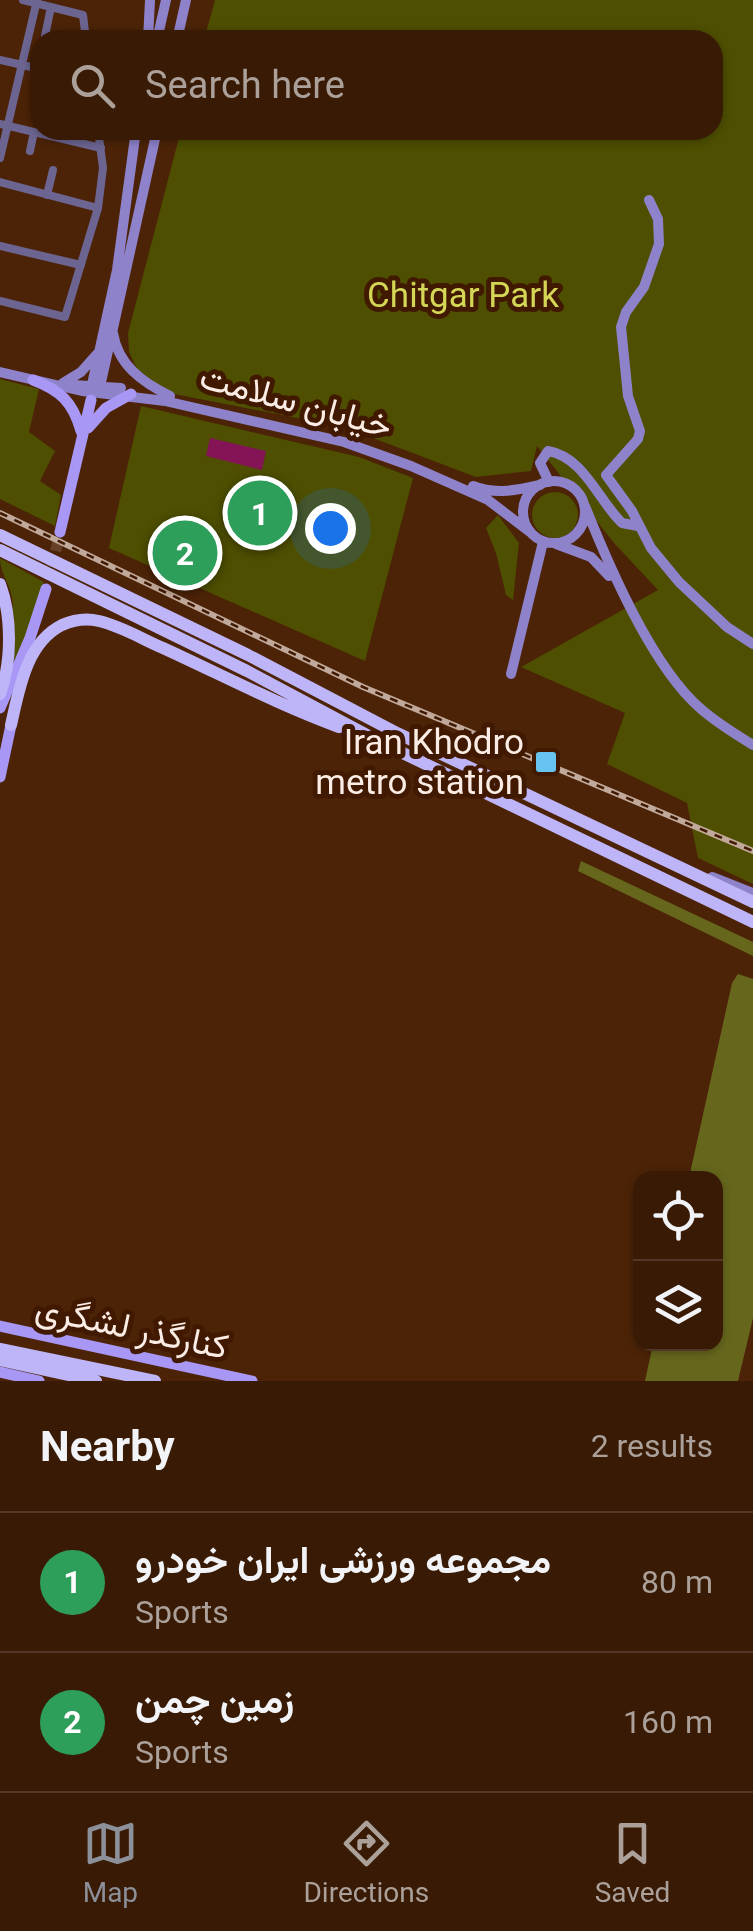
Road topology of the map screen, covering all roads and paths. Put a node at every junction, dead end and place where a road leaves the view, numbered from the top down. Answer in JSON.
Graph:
{"nodes":[{"id":1,"x":23,"y":0,"type":"edge"},
{"id":2,"x":150,"y":0,"type":"edge"},
{"id":3,"x":166,"y":0,"type":"edge"},
{"id":4,"x":186,"y":0,"type":"edge"},
{"id":5,"x":36,"y":2,"type":"edge"},
{"id":6,"x":50,"y":7,"type":"junction"},
{"id":7,"x":46,"y":30,"type":"edge"},
{"id":8,"x":85,"y":30,"type":"edge"},
{"id":9,"x":148,"y":30,"type":"edge"},
{"id":10,"x":159,"y":30,"type":"edge"},
{"id":11,"x":179,"y":30,"type":"edge"},
{"id":12,"x":0,"y":60,"type":"edge"},
{"id":13,"x":22,"y":65,"type":"junction"},
{"id":14,"x":30,"y":67,"type":"edge"},
{"id":15,"x":4,"y":125,"type":"edge"},
{"id":16,"x":30,"y":129,"type":"edge"},
{"id":17,"x":34,"y":140,"type":"edge"},
{"id":18,"x":72,"y":140,"type":"edge"},
{"id":19,"x":99,"y":140,"type":"edge"},
{"id":20,"x":135,"y":140,"type":"edge"},
{"id":21,"x":155,"y":140,"type":"edge"},
{"id":22,"x":100,"y":148,"type":"junction"},
{"id":23,"x":30,"y":151,"type":"dead end"},
{"id":24,"x":0,"y":158,"type":"edge"},
{"id":25,"x":53,"y":170,"type":"dead end"},
{"id":26,"x":0,"y":182,"type":"edge"},
{"id":27,"x":48,"y":195,"type":"junction"},
{"id":28,"x":649,"y":200,"type":"dead end"},
{"id":29,"x":98,"y":208,"type":"junction"},
{"id":30,"x":0,"y":246,"type":"edge"},
{"id":31,"x":81,"y":265,"type":"junction"},
{"id":32,"x":0,"y":301,"type":"edge"},
{"id":33,"x":112,"y":326,"type":"junction"},
{"id":34,"x":100,"y":348,"type":"junction"},
{"id":35,"x":0,"y":370,"type":"edge"},
{"id":36,"x":33,"y":380,"type":"junction"},
{"id":37,"x":62,"y":383,"type":"junction"},
{"id":38,"x":92,"y":391,"type":"junction"},
{"id":39,"x":131,"y":394,"type":"junction"},
{"id":40,"x":170,"y":396,"type":"junction"},
{"id":41,"x":82,"y":435,"type":"junction"},
{"id":42,"x":545,"y":483,"type":"junction"},
{"id":43,"x":584,"y":506,"type":"junction"},
{"id":44,"x":638,"y":526,"type":"junction"},
{"id":45,"x":60,"y":532,"type":"tunnel mouth"},
{"id":46,"x":530,"y":532,"type":"junction"},
{"id":47,"x":0,"y":535,"type":"edge"},
{"id":48,"x":543,"y":542,"type":"junction"},
{"id":49,"x":556,"y":544,"type":"junction"},
{"id":50,"x":0,"y":550,"type":"edge"},
{"id":51,"x":0,"y":584,"type":"edge"},
{"id":52,"x":46,"y":589,"type":"dead end"},
{"id":53,"x":753,"y":644,"type":"edge"},
{"id":54,"x":0,"y":673,"type":"edge"},
{"id":55,"x":511,"y":674,"type":"dead end"},
{"id":56,"x":0,"y":693,"type":"edge"},
{"id":57,"x":0,"y":708,"type":"edge"},
{"id":58,"x":11,"y":725,"type":"joint"},
{"id":59,"x":382,"y":743,"type":"junction"},
{"id":60,"x":753,"y":747,"type":"edge"},
{"id":61,"x":0,"y":777,"type":"edge"},
{"id":62,"x":694,"y":872,"type":"junction"},
{"id":63,"x":753,"y":893,"type":"edge"},
{"id":64,"x":753,"y":902,"type":"edge"},
{"id":65,"x":753,"y":922,"type":"edge"},
{"id":66,"x":0,"y":1327,"type":"edge"},
{"id":67,"x":0,"y":1348,"type":"edge"},
{"id":68,"x":0,"y":1360,"type":"edge"},
{"id":69,"x":28,"y":1360,"type":"junction"},
{"id":70,"x":0,"y":1372,"type":"edge"},
{"id":71,"x":212,"y":1372,"type":"junction"},
{"id":72,"x":39,"y":1381,"type":"edge"},
{"id":73,"x":96,"y":1381,"type":"edge"},
{"id":74,"x":155,"y":1381,"type":"edge"},
{"id":75,"x":238,"y":1381,"type":"edge"},
{"id":76,"x":252,"y":1381,"type":"edge"}],
"edges":[{"from":1,"to":5,"type":"street"},
{"from":2,"to":9,"type":"main road"},
{"from":3,"to":10,"type":"main road"},
{"from":4,"to":11,"type":"main road"},
{"from":5,"to":6,"type":"street"},
{"from":5,"to":13,"type":"street"},
{"from":6,"to":7,"type":"street"},
{"from":6,"to":8,"type":"street"},
{"from":12,"to":13,"type":"street"},
{"from":13,"to":14,"type":"street"},
{"from":13,"to":15,"type":"street"},
{"from":15,"to":16,"type":"street"},
{"from":15,"to":24,"type":"street"},
{"from":17,"to":23,"type":"street"},
{"from":18,"to":22,"type":"street"},
{"from":19,"to":22,"type":"street"},
{"from":20,"to":34,"type":"main road"},
{"from":21,"to":33,"type":"main road"},
{"from":22,"to":29,"type":"street"},
{"from":25,"to":27,"type":"street"},
{"from":26,"to":27,"type":"street"},
{"from":27,"to":29,"type":"street"},
{"from":28,"to":44,"type":"main road"},
{"from":29,"to":31,"type":"street"},
{"from":30,"to":31,"type":"street"},
{"from":31,"to":32,"type":"street"},
{"from":33,"to":38,"type":"main road"},
{"from":33,"to":40,"type":"main road"},
{"from":34,"to":37,"type":"main road"},
{"from":34,"to":38,"type":"main road"},
{"from":35,"to":36,"type":"main road"},
{"from":35,"to":37,"type":"main road"},
{"from":36,"to":38,"type":"main road"},
{"from":36,"to":41,"type":"main road"},
{"from":37,"to":38,"type":"main road"},
{"from":38,"to":39,"type":"main road","name":"خیابان سلامت"},
{"from":38,"to":40,"type":"main road","name":"خیابان سلامت"},
{"from":38,"to":41,"type":"main road"},
{"from":39,"to":41,"type":"main road"},
{"from":39,"to":46,"type":"main road","name":"خیابان سلامت"},
{"from":40,"to":42,"type":"main road","name":"خیابان سلامت"},
{"from":41,"to":45,"type":"main road"},
{"from":42,"to":43,"type":"main road"},
{"from":42,"to":44,"type":"main road"},
{"from":42,"to":46,"type":"main road"},
{"from":43,"to":49,"type":"main road"},
{"from":43,"to":60,"type":"main road"},
{"from":44,"to":53,"type":"main road"},
{"from":46,"to":48,"type":"main road"},
{"from":47,"to":62,"type":"highway"},
{"from":48,"to":49,"type":"main road"},
{"from":48,"to":55,"type":"main road"},
{"from":49,"to":60,"type":"main road"},
{"from":50,"to":59,"type":"highway"},
{"from":51,"to":56,"type":"highway"},
{"from":52,"to":57,"type":"main road"},
{"from":54,"to":56,"type":"main road"},
{"from":58,"to":59,"type":"highway"},
{"from":58,"to":61,"type":"main road"},
{"from":59,"to":65,"type":"highway"},
{"from":62,"to":63,"type":"main road"},
{"from":62,"to":64,"type":"highway"},
{"from":66,"to":71,"type":"main road","name":"کنارگذر لشگری"},
{"from":67,"to":69,"type":"highway"},
{"from":68,"to":69,"type":"highway"},
{"from":69,"to":73,"type":"highway"},
{"from":69,"to":74,"type":"highway"},
{"from":70,"to":72,"type":"main road","name":"کنارگذر لشگری"},
{"from":71,"to":75,"type":"main road"},
{"from":71,"to":76,"type":"main road","name":"کنارگذر لشگری"}]}
